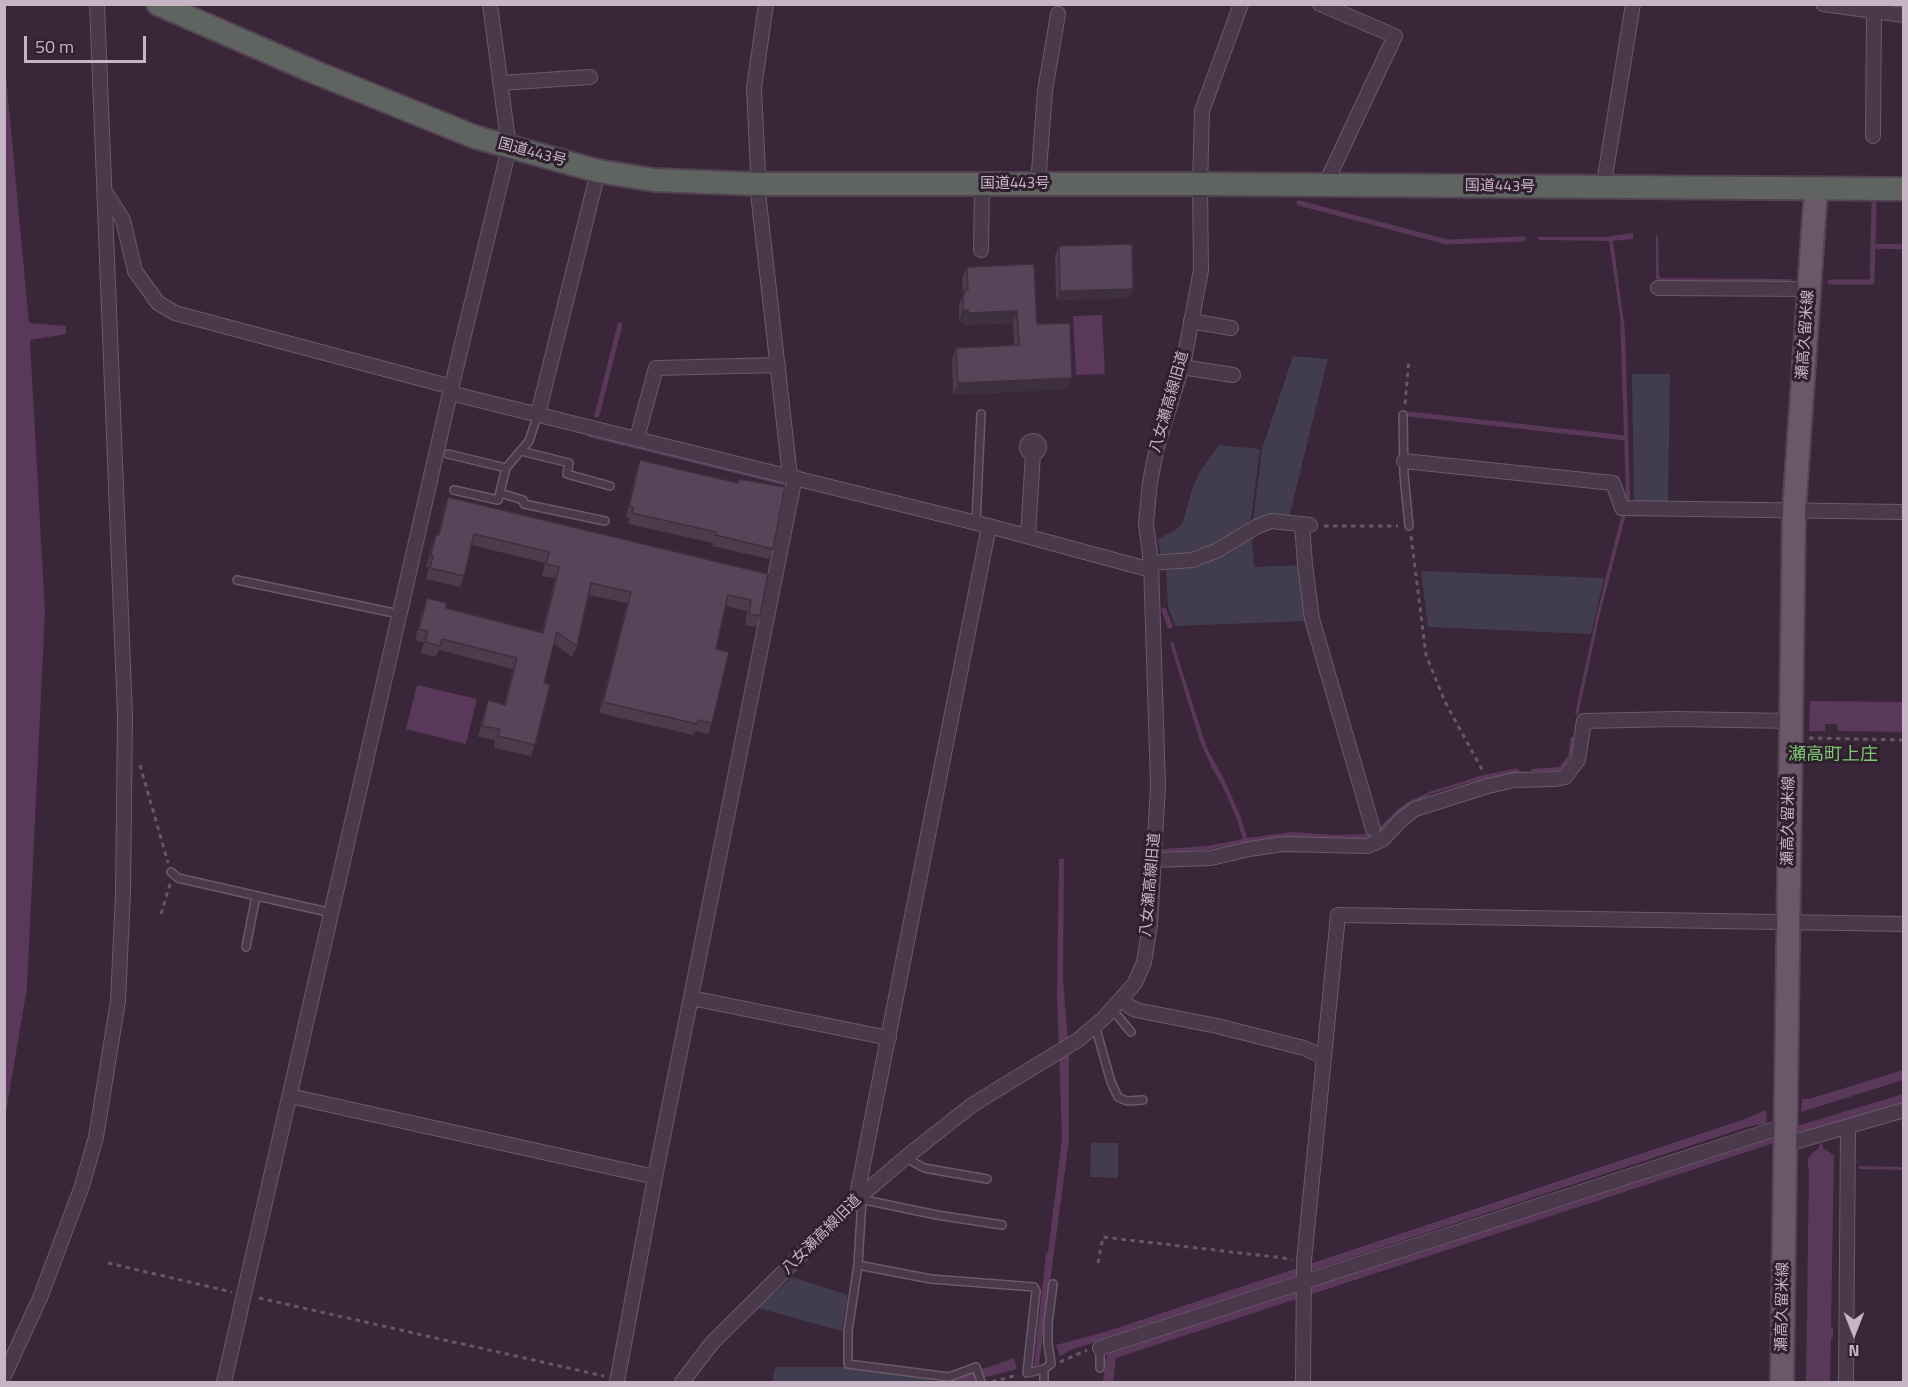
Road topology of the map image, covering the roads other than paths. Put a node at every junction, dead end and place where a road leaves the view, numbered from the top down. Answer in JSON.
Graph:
{"nodes":[{"id":1,"x":97,"y":4,"type":"edge"},
{"id":2,"x":158,"y":4,"type":"edge"},
{"id":3,"x":490,"y":4,"type":"edge"},
{"id":4,"x":766,"y":4,"type":"edge"},
{"id":5,"x":1241,"y":4,"type":"edge"},
{"id":6,"x":1320,"y":4,"type":"edge"},
{"id":7,"x":1633,"y":4,"type":"edge"},
{"id":8,"x":1823,"y":4,"type":"edge"},
{"id":9,"x":1874,"y":12,"type":"junction"},
{"id":10,"x":1058,"y":14,"type":"dead end"},
{"id":11,"x":1904,"y":15,"type":"edge"},
{"id":12,"x":590,"y":77,"type":"dead end"},
{"id":13,"x":500,"y":82,"type":"junction"},
{"id":14,"x":1873,"y":136,"type":"dead end"},
{"id":15,"x":509,"y":148,"type":"junction"},
{"id":16,"x":758,"y":178,"type":"junction"},
{"id":17,"x":596,"y":180,"type":"dead end"},
{"id":18,"x":982,"y":184,"type":"junction"},
{"id":19,"x":1038,"y":184,"type":"junction"},
{"id":20,"x":1200,"y":184,"type":"junction"},
{"id":21,"x":1325,"y":185,"type":"junction"},
{"id":22,"x":1816,"y":188,"type":"junction"},
{"id":23,"x":1603,"y":189,"type":"junction"},
{"id":24,"x":1904,"y":189,"type":"edge"},
{"id":25,"x":105,"y":191,"type":"junction"},
{"id":26,"x":981,"y":250,"type":"dead end"},
{"id":27,"x":1658,"y":288,"type":"dead end"},
{"id":28,"x":1809,"y":289,"type":"junction"},
{"id":29,"x":1191,"y":321,"type":"junction"},
{"id":30,"x":1231,"y":328,"type":"dead end"},
{"id":31,"x":778,"y":365,"type":"junction"},
{"id":32,"x":1182,"y":367,"type":"junction"},
{"id":33,"x":1233,"y":375,"type":"dead end"},
{"id":34,"x":451,"y":390,"type":"junction"},
{"id":35,"x":538,"y":414,"type":"junction"},
{"id":36,"x":981,"y":414,"type":"dead end"},
{"id":37,"x":1403,"y":415,"type":"road end"},
{"id":38,"x":637,"y":438,"type":"junction"},
{"id":39,"x":521,"y":451,"type":"junction"},
{"id":40,"x":1033,"y":453,"type":"dead end"},
{"id":41,"x":448,"y":454,"type":"dead end"},
{"id":42,"x":1404,"y":461,"type":"junction"},
{"id":43,"x":506,"y":468,"type":"junction"},
{"id":44,"x":792,"y":476,"type":"junction"},
{"id":45,"x":610,"y":486,"type":"dead end"},
{"id":46,"x":454,"y":490,"type":"dead end"},
{"id":47,"x":500,"y":493,"type":"junction"},
{"id":48,"x":1794,"y":511,"type":"junction"},
{"id":49,"x":1904,"y":512,"type":"edge"},
{"id":50,"x":606,"y":521,"type":"dead end"},
{"id":51,"x":982,"y":524,"type":"junction"},
{"id":52,"x":1409,"y":526,"type":"road end"},
{"id":53,"x":1028,"y":536,"type":"junction"},
{"id":54,"x":1151,"y":566,"type":"junction"},
{"id":55,"x":237,"y":580,"type":"dead end"},
{"id":56,"x":400,"y":614,"type":"junction"},
{"id":57,"x":1790,"y":730,"type":"junction"},
{"id":58,"x":1373,"y":829,"type":"dead end"},
{"id":59,"x":1155,"y":860,"type":"junction"},
{"id":60,"x":172,"y":873,"type":"road end"},
{"id":61,"x":256,"y":896,"type":"junction"},
{"id":62,"x":332,"y":913,"type":"junction"},
{"id":63,"x":1788,"y":922,"type":"junction"},
{"id":64,"x":1904,"y":924,"type":"edge"},
{"id":65,"x":246,"y":947,"type":"dead end"},
{"id":66,"x":691,"y":998,"type":"junction"},
{"id":67,"x":1117,"y":1004,"type":"junction"},
{"id":68,"x":1095,"y":1025,"type":"junction"},
{"id":69,"x":1131,"y":1032,"type":"dead end"},
{"id":70,"x":889,"y":1038,"type":"junction"},
{"id":71,"x":1324,"y":1057,"type":"junction"},
{"id":72,"x":290,"y":1096,"type":"junction"},
{"id":73,"x":1143,"y":1100,"type":"dead end"},
{"id":74,"x":1904,"y":1110,"type":"edge"},
{"id":75,"x":1848,"y":1127,"type":"junction"},
{"id":76,"x":1781,"y":1134,"type":"junction"},
{"id":77,"x":905,"y":1158,"type":"junction"},
{"id":78,"x":655,"y":1177,"type":"junction"},
{"id":79,"x":987,"y":1179,"type":"dead end"},
{"id":80,"x":858,"y":1199,"type":"junction"},
{"id":81,"x":1002,"y":1225,"type":"dead end"},
{"id":82,"x":858,"y":1265,"type":"junction"},
{"id":83,"x":1304,"y":1282,"type":"junction"},
{"id":84,"x":1053,"y":1284,"type":"dead end"},
{"id":85,"x":1100,"y":1348,"type":"joint"},
{"id":86,"x":1100,"y":1368,"type":"dead end"},
{"id":87,"x":1044,"y":1369,"type":"junction"},
{"id":88,"x":4,"y":1377,"type":"edge"},
{"id":89,"x":617,"y":1381,"type":"edge"},
{"id":90,"x":224,"y":1383,"type":"edge"},
{"id":91,"x":682,"y":1383,"type":"edge"},
{"id":92,"x":981,"y":1383,"type":"edge"},
{"id":93,"x":1044,"y":1383,"type":"edge"},
{"id":94,"x":1303,"y":1383,"type":"edge"},
{"id":95,"x":1782,"y":1383,"type":"edge"},
{"id":96,"x":1846,"y":1383,"type":"edge"}],
"edges":[{"from":1,"to":25,"type":"street"},
{"from":2,"to":15,"type":"highway","name":"国道443号"},
{"from":3,"to":13,"type":"street"},
{"from":4,"to":16,"type":"street"},
{"from":5,"to":20,"type":"street","name":"八女瀬高線旧道"},
{"from":6,"to":21,"type":"street"},
{"from":7,"to":23,"type":"street"},
{"from":8,"to":9,"type":"street"},
{"from":9,"to":11,"type":"street"},
{"from":9,"to":14,"type":"street"},
{"from":10,"to":19,"type":"street"},
{"from":12,"to":13,"type":"street"},
{"from":13,"to":15,"type":"street"},
{"from":15,"to":16,"type":"highway","name":"国道443号"},
{"from":15,"to":34,"type":"street"},
{"from":16,"to":18,"type":"highway","name":"国道443号"},
{"from":16,"to":31,"type":"street"},
{"from":17,"to":35,"type":"street"},
{"from":18,"to":19,"type":"highway","name":"国道443号"},
{"from":18,"to":26,"type":"street"},
{"from":19,"to":20,"type":"highway","name":"国道443号"},
{"from":20,"to":21,"type":"highway","name":"国道443号"},
{"from":20,"to":29,"type":"street","name":"八女瀬高線旧道"},
{"from":21,"to":23,"type":"highway","name":"国道443号"},
{"from":22,"to":23,"type":"highway","name":"国道443号"},
{"from":22,"to":24,"type":"highway","name":"国道443号"},
{"from":22,"to":28,"type":"main road","name":"瀬高久留米線"},
{"from":25,"to":34,"type":"street"},
{"from":25,"to":88,"type":"street"},
{"from":27,"to":28,"type":"street"},
{"from":28,"to":48,"type":"main road","name":"瀬高久留米線"},
{"from":29,"to":30,"type":"street"},
{"from":29,"to":32,"type":"street","name":"八女瀬高線旧道"},
{"from":31,"to":38,"type":"street"},
{"from":31,"to":44,"type":"street"},
{"from":32,"to":33,"type":"street"},
{"from":32,"to":54,"type":"street","name":"八女瀬高線旧道"},
{"from":34,"to":35,"type":"street"},
{"from":34,"to":56,"type":"street"},
{"from":35,"to":38,"type":"street"},
{"from":35,"to":39,"type":"lane"},
{"from":36,"to":51,"type":"lane"},
{"from":37,"to":42,"type":"lane"},
{"from":38,"to":44,"type":"street"},
{"from":39,"to":43,"type":"lane"},
{"from":39,"to":45,"type":"lane"},
{"from":40,"to":53,"type":"street"},
{"from":41,"to":43,"type":"lane"},
{"from":42,"to":48,"type":"street"},
{"from":42,"to":52,"type":"lane"},
{"from":43,"to":47,"type":"lane"},
{"from":44,"to":51,"type":"street"},
{"from":44,"to":66,"type":"street"},
{"from":46,"to":47,"type":"lane"},
{"from":47,"to":50,"type":"lane"},
{"from":48,"to":49,"type":"street"},
{"from":48,"to":57,"type":"main road","name":"瀬高久留米線"},
{"from":51,"to":53,"type":"street"},
{"from":51,"to":70,"type":"street"},
{"from":53,"to":54,"type":"street"},
{"from":54,"to":58,"type":"street"},
{"from":54,"to":59,"type":"street","name":"八女瀬高線旧道"},
{"from":55,"to":56,"type":"lane"},
{"from":56,"to":62,"type":"street"},
{"from":57,"to":59,"type":"street"},
{"from":57,"to":63,"type":"main road","name":"瀬高久留米線"},
{"from":59,"to":67,"type":"street","name":"八女瀬高線旧道"},
{"from":60,"to":61,"type":"lane"},
{"from":61,"to":62,"type":"lane"},
{"from":61,"to":65,"type":"lane"},
{"from":62,"to":72,"type":"street"},
{"from":63,"to":64,"type":"street"},
{"from":63,"to":71,"type":"street"},
{"from":63,"to":76,"type":"main road","name":"瀬高久留米線"},
{"from":66,"to":70,"type":"street"},
{"from":66,"to":78,"type":"street"},
{"from":67,"to":68,"type":"street","name":"八女瀬高線旧道"},
{"from":67,"to":69,"type":"lane"},
{"from":67,"to":71,"type":"street"},
{"from":68,"to":73,"type":"lane"},
{"from":68,"to":77,"type":"street","name":"八女瀬高線旧道"},
{"from":70,"to":80,"type":"street"},
{"from":71,"to":83,"type":"street"},
{"from":72,"to":78,"type":"street"},
{"from":72,"to":90,"type":"street"},
{"from":74,"to":75,"type":"street"},
{"from":75,"to":76,"type":"street"},
{"from":75,"to":96,"type":"street"},
{"from":76,"to":83,"type":"street"},
{"from":76,"to":95,"type":"main road","name":"瀬高久留米線"},
{"from":77,"to":79,"type":"lane"},
{"from":77,"to":80,"type":"street","name":"八女瀬高線旧道"},
{"from":78,"to":89,"type":"street"},
{"from":80,"to":81,"type":"lane"},
{"from":80,"to":82,"type":"lane"},
{"from":80,"to":91,"type":"street","name":"八女瀬高線旧道"},
{"from":82,"to":87,"type":"lane"},
{"from":82,"to":92,"type":"lane"},
{"from":83,"to":85,"type":"street"},
{"from":83,"to":94,"type":"street"},
{"from":84,"to":87,"type":"lane"},
{"from":85,"to":86,"type":"lane"},
{"from":87,"to":93,"type":"lane"}]}
